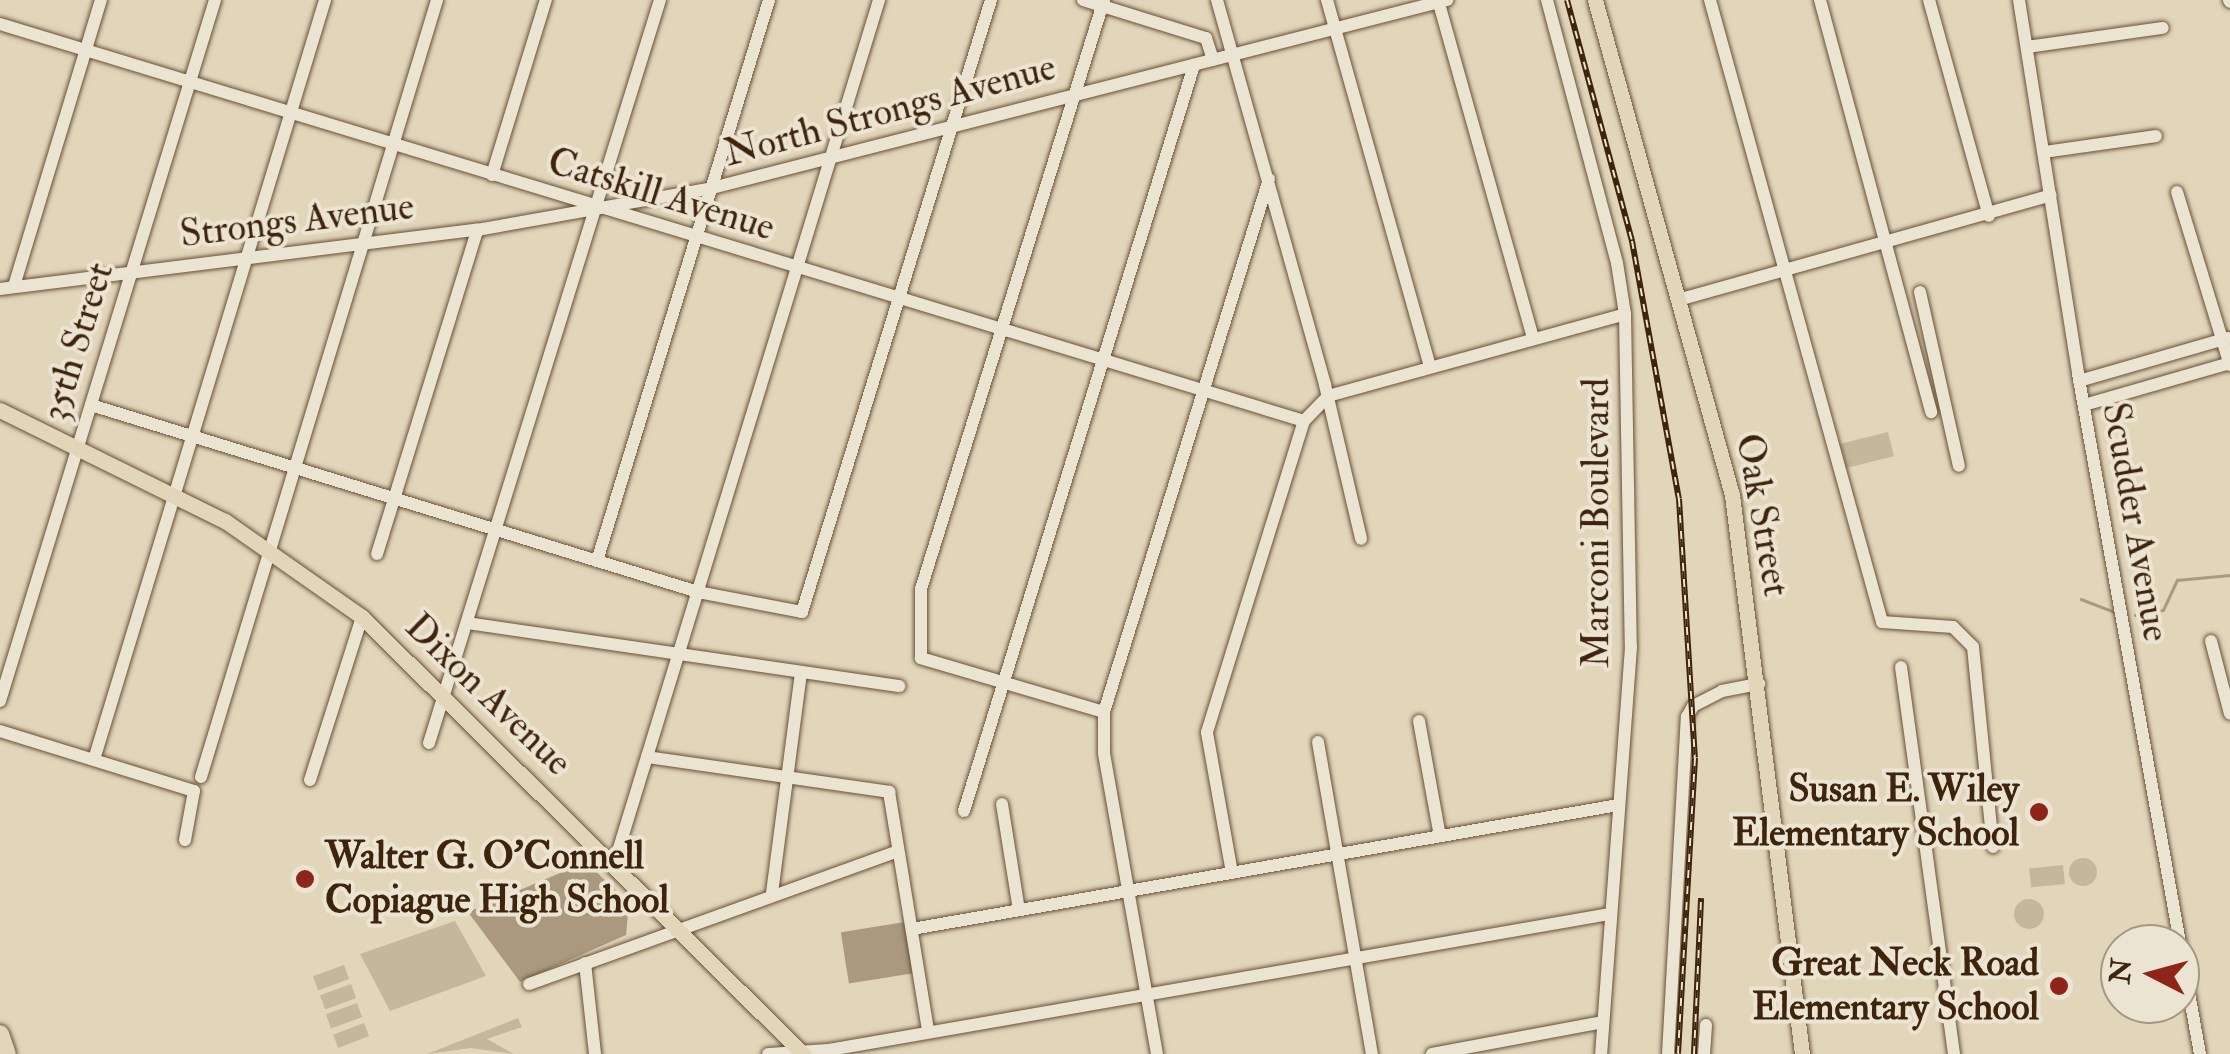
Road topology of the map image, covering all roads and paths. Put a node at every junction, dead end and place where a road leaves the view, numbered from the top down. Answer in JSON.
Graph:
{"nodes":[{"id":1,"x":100,"y":0,"type":"edge"},
{"id":2,"x":215,"y":0,"type":"edge"},
{"id":3,"x":325,"y":0,"type":"edge"},
{"id":4,"x":437,"y":0,"type":"edge"},
{"id":5,"x":546,"y":0,"type":"edge"},
{"id":6,"x":660,"y":0,"type":"edge"},
{"id":7,"x":769,"y":0,"type":"edge"},
{"id":8,"x":879,"y":0,"type":"edge"},
{"id":9,"x":991,"y":0,"type":"edge"},
{"id":10,"x":1082,"y":0,"type":"edge"},
{"id":11,"x":1217,"y":0,"type":"edge"},
{"id":12,"x":1327,"y":0,"type":"edge"},
{"id":13,"x":1547,"y":0,"type":"edge"},
{"id":14,"x":1595,"y":0,"type":"edge"},
{"id":15,"x":1710,"y":0,"type":"edge"},
{"id":16,"x":1820,"y":0,"type":"edge"},
{"id":17,"x":1929,"y":0,"type":"edge"},
{"id":18,"x":2019,"y":0,"type":"edge"},
{"id":19,"x":1441,"y":1,"type":"edge"},
{"id":20,"x":1103,"y":3,"type":"edge"},
{"id":21,"x":0,"y":24,"type":"edge"},
{"id":22,"x":2162,"y":28,"type":"dead end"},
{"id":23,"x":1338,"y":29,"type":"junction"},
{"id":24,"x":2027,"y":48,"type":"junction"},
{"id":25,"x":85,"y":50,"type":"junction"},
{"id":26,"x":1232,"y":56,"type":"junction"},
{"id":27,"x":1213,"y":60,"type":"junction"},
{"id":28,"x":1194,"y":64,"type":"junction"},
{"id":29,"x":190,"y":82,"type":"junction"},
{"id":30,"x":1078,"y":93,"type":"junction"},
{"id":31,"x":290,"y":113,"type":"junction"},
{"id":32,"x":953,"y":128,"type":"junction"},
{"id":33,"x":2156,"y":136,"type":"dead end"},
{"id":34,"x":392,"y":144,"type":"junction"},
{"id":35,"x":2044,"y":152,"type":"junction"},
{"id":36,"x":831,"y":156,"type":"junction"},
{"id":37,"x":492,"y":175,"type":"junction"},
{"id":38,"x":1268,"y":179,"type":"junction"},
{"id":39,"x":712,"y":188,"type":"junction"},
{"id":40,"x":2178,"y":192,"type":"dead end"},
{"id":41,"x":2051,"y":195,"type":"junction"},
{"id":42,"x":600,"y":209,"type":"junction"},
{"id":43,"x":1988,"y":216,"type":"junction"},
{"id":44,"x":477,"y":230,"type":"junction"},
{"id":45,"x":697,"y":238,"type":"junction"},
{"id":46,"x":1886,"y":242,"type":"junction"},
{"id":47,"x":362,"y":244,"type":"junction"},
{"id":48,"x":247,"y":257,"type":"junction"},
{"id":49,"x":797,"y":268,"type":"junction"},
{"id":50,"x":132,"y":270,"type":"junction"},
{"id":51,"x":1784,"y":270,"type":"junction"},
{"id":52,"x":7,"y":288,"type":"edge"},
{"id":53,"x":1920,"y":292,"type":"dead end"},
{"id":54,"x":898,"y":299,"type":"junction"},
{"id":55,"x":1678,"y":300,"type":"junction"},
{"id":56,"x":1625,"y":314,"type":"junction"},
{"id":57,"x":1000,"y":330,"type":"junction"},
{"id":58,"x":1532,"y":339,"type":"junction"},
{"id":59,"x":2226,"y":339,"type":"edge"},
{"id":60,"x":1102,"y":362,"type":"junction"},
{"id":61,"x":2230,"y":364,"type":"edge"},
{"id":62,"x":1430,"y":367,"type":"junction"},
{"id":63,"x":2079,"y":381,"type":"junction"},
{"id":64,"x":1203,"y":392,"type":"junction"},
{"id":65,"x":1328,"y":396,"type":"junction"},
{"id":66,"x":91,"y":404,"type":"junction"},
{"id":67,"x":2084,"y":405,"type":"junction"},
{"id":68,"x":0,"y":410,"type":"edge"},
{"id":69,"x":1931,"y":412,"type":"dead end"},
{"id":70,"x":1304,"y":421,"type":"junction"},
{"id":71,"x":192,"y":437,"type":"junction"},
{"id":72,"x":77,"y":449,"type":"junction"},
{"id":73,"x":294,"y":466,"type":"junction"},
{"id":74,"x":1960,"y":466,"type":"dead end"},
{"id":75,"x":174,"y":496,"type":"junction"},
{"id":76,"x":395,"y":498,"type":"junction"},
{"id":77,"x":496,"y":530,"type":"junction"},
{"id":78,"x":1360,"y":539,"type":"dead end"},
{"id":79,"x":268,"y":549,"type":"junction"},
{"id":80,"x":378,"y":554,"type":"dead end"},
{"id":81,"x":597,"y":561,"type":"junction"},
{"id":82,"x":698,"y":592,"type":"junction"},
{"id":83,"x":362,"y":617,"type":"junction"},
{"id":84,"x":467,"y":623,"type":"junction"},
{"id":85,"x":2211,"y":641,"type":"dead end"},
{"id":86,"x":678,"y":654,"type":"junction"},
{"id":87,"x":1901,"y":667,"type":"dead end"},
{"id":88,"x":801,"y":673,"type":"junction"},
{"id":89,"x":1004,"y":682,"type":"junction"},
{"id":90,"x":1758,"y":684,"type":"junction"},
{"id":91,"x":898,"y":686,"type":"dead end"},
{"id":92,"x":443,"y":698,"type":"junction"},
{"id":93,"x":0,"y":702,"type":"edge"},
{"id":94,"x":1104,"y":712,"type":"junction"},
{"id":95,"x":2230,"y":714,"type":"edge"},
{"id":96,"x":1419,"y":721,"type":"dead end"},
{"id":97,"x":0,"y":731,"type":"edge"},
{"id":98,"x":1318,"y":742,"type":"dead end"},
{"id":99,"x":429,"y":743,"type":"dead end"},
{"id":100,"x":96,"y":753,"type":"dead end"},
{"id":101,"x":647,"y":757,"type":"junction"},
{"id":102,"x":201,"y":777,"type":"dead end"},
{"id":103,"x":787,"y":777,"type":"junction"},
{"id":104,"x":310,"y":780,"type":"dead end"},
{"id":105,"x":1002,"y":804,"type":"dead end"},
{"id":106,"x":1618,"y":805,"type":"junction"},
{"id":107,"x":964,"y":810,"type":"dead end"},
{"id":108,"x":1440,"y":836,"type":"junction"},
{"id":109,"x":185,"y":840,"type":"dead end"},
{"id":110,"x":1993,"y":846,"type":"dead end"},
{"id":111,"x":898,"y":852,"type":"junction"},
{"id":112,"x":1338,"y":854,"type":"junction"},
{"id":113,"x":615,"y":862,"type":"junction"},
{"id":114,"x":1232,"y":872,"type":"junction"},
{"id":115,"x":1127,"y":891,"type":"junction"},
{"id":116,"x":772,"y":893,"type":"junction"},
{"id":117,"x":1020,"y":910,"type":"junction"},
{"id":118,"x":1610,"y":914,"type":"junction"},
{"id":119,"x":680,"y":926,"type":"junction"},
{"id":120,"x":912,"y":929,"type":"junction"},
{"id":121,"x":1354,"y":959,"type":"junction"},
{"id":122,"x":584,"y":963,"type":"junction"},
{"id":123,"x":529,"y":984,"type":"dead end"},
{"id":124,"x":1146,"y":994,"type":"junction"},
{"id":125,"x":1603,"y":1022,"type":"junction"},
{"id":126,"x":1706,"y":1026,"type":"dead end"},
{"id":127,"x":928,"y":1032,"type":"junction"},
{"id":128,"x":0,"y":1034,"type":"edge"},
{"id":129,"x":801,"y":1052,"type":"edge"},
{"id":130,"x":6,"y":1054,"type":"edge"},
{"id":131,"x":595,"y":1054,"type":"edge"},
{"id":132,"x":768,"y":1054,"type":"edge"},
{"id":133,"x":1157,"y":1054,"type":"edge"},
{"id":134,"x":1372,"y":1054,"type":"edge"},
{"id":135,"x":1432,"y":1054,"type":"edge"},
{"id":136,"x":1600,"y":1054,"type":"edge"},
{"id":137,"x":1668,"y":1054,"type":"edge"},
{"id":138,"x":1704,"y":1054,"type":"edge"},
{"id":139,"x":1802,"y":1054,"type":"edge"},
{"id":140,"x":1954,"y":1054,"type":"edge"},
{"id":141,"x":2200,"y":1054,"type":"edge"}],
"edges":[{"from":1,"to":25,"type":"street"},
{"from":2,"to":29,"type":"street","name":"35th Street"},
{"from":3,"to":31,"type":"street"},
{"from":4,"to":34,"type":"street"},
{"from":5,"to":37,"type":"street"},
{"from":6,"to":42,"type":"street"},
{"from":7,"to":39,"type":"street"},
{"from":8,"to":36,"type":"street"},
{"from":9,"to":32,"type":"street"},
{"from":10,"to":20,"type":"street"},
{"from":11,"to":26,"type":"street"},
{"from":12,"to":23,"type":"street"},
{"from":13,"to":56,"type":"street","name":"Marconi Boulevard"},
{"from":14,"to":55,"type":"main road","name":"Oak Street"},
{"from":15,"to":51,"type":"street"},
{"from":16,"to":46,"type":"street"},
{"from":17,"to":43,"type":"street"},
{"from":18,"to":24,"type":"street","name":"Scudder Avenue"},
{"from":19,"to":23,"type":"street","name":"North Strongs Avenue"},
{"from":19,"to":58,"type":"street"},
{"from":20,"to":27,"type":"street"},
{"from":20,"to":30,"type":"street"},
{"from":21,"to":25,"type":"street","name":"Catskill Avenue"},
{"from":22,"to":24,"type":"street"},
{"from":23,"to":26,"type":"street","name":"North Strongs Avenue"},
{"from":23,"to":62,"type":"street"},
{"from":24,"to":35,"type":"street","name":"Scudder Avenue"},
{"from":25,"to":29,"type":"street","name":"Catskill Avenue"},
{"from":25,"to":52,"type":"street"},
{"from":26,"to":27,"type":"street","name":"North Strongs Avenue"},
{"from":26,"to":38,"type":"street"},
{"from":27,"to":28,"type":"street","name":"North Strongs Avenue"},
{"from":28,"to":30,"type":"street","name":"North Strongs Avenue"},
{"from":28,"to":60,"type":"street"},
{"from":29,"to":31,"type":"street","name":"Catskill Avenue"},
{"from":29,"to":50,"type":"street","name":"35th Street"},
{"from":30,"to":32,"type":"street","name":"North Strongs Avenue"},
{"from":30,"to":57,"type":"street"},
{"from":31,"to":34,"type":"street","name":"Catskill Avenue"},
{"from":31,"to":48,"type":"street"},
{"from":32,"to":36,"type":"street","name":"North Strongs Avenue"},
{"from":32,"to":54,"type":"street"},
{"from":33,"to":35,"type":"street"},
{"from":34,"to":37,"type":"street","name":"Catskill Avenue"},
{"from":34,"to":47,"type":"street"},
{"from":35,"to":41,"type":"street","name":"Scudder Avenue"},
{"from":36,"to":39,"type":"street","name":"North Strongs Avenue"},
{"from":36,"to":49,"type":"street"},
{"from":37,"to":42,"type":"street","name":"Catskill Avenue"},
{"from":38,"to":64,"type":"street"},
{"from":38,"to":65,"type":"street"},
{"from":39,"to":42,"type":"street","name":"North Strongs Avenue"},
{"from":39,"to":45,"type":"street"},
{"from":40,"to":59,"type":"street"},
{"from":41,"to":43,"type":"street"},
{"from":41,"to":63,"type":"street","name":"Scudder Avenue"},
{"from":42,"to":44,"type":"street","name":"Strongs Avenue"},
{"from":42,"to":45,"type":"street","name":"Catskill Avenue"},
{"from":42,"to":77,"type":"street"},
{"from":43,"to":46,"type":"street"},
{"from":44,"to":47,"type":"street","name":"Strongs Avenue"},
{"from":44,"to":76,"type":"street"},
{"from":45,"to":49,"type":"street","name":"Catskill Avenue"},
{"from":45,"to":81,"type":"street"},
{"from":46,"to":51,"type":"street"},
{"from":46,"to":69,"type":"street"},
{"from":47,"to":48,"type":"street","name":"Strongs Avenue"},
{"from":47,"to":73,"type":"street"},
{"from":48,"to":50,"type":"street","name":"Strongs Avenue"},
{"from":48,"to":71,"type":"street"},
{"from":49,"to":54,"type":"street","name":"Catskill Avenue"},
{"from":49,"to":82,"type":"street"},
{"from":50,"to":52,"type":"street","name":"Strongs Avenue"},
{"from":50,"to":66,"type":"street","name":"35th Street"},
{"from":51,"to":55,"type":"street"},
{"from":51,"to":110,"type":"street"},
{"from":53,"to":74,"type":"street"},
{"from":54,"to":57,"type":"street","name":"Catskill Avenue"},
{"from":54,"to":82,"type":"street"},
{"from":55,"to":90,"type":"main road","name":"Oak Street"},
{"from":56,"to":58,"type":"street"},
{"from":56,"to":106,"type":"street","name":"Marconi Boulevard"},
{"from":57,"to":60,"type":"street","name":"Catskill Avenue"},
{"from":57,"to":89,"type":"street"},
{"from":58,"to":62,"type":"street"},
{"from":59,"to":61,"type":"street"},
{"from":59,"to":63,"type":"street"},
{"from":60,"to":64,"type":"street","name":"Catskill Avenue"},
{"from":60,"to":89,"type":"street"},
{"from":61,"to":67,"type":"street"},
{"from":62,"to":65,"type":"street"},
{"from":63,"to":67,"type":"street","name":"Scudder Avenue"},
{"from":64,"to":70,"type":"street","name":"Catskill Avenue"},
{"from":64,"to":94,"type":"street"},
{"from":65,"to":70,"type":"street"},
{"from":65,"to":78,"type":"street"},
{"from":66,"to":71,"type":"street"},
{"from":66,"to":72,"type":"street","name":"35th Street"},
{"from":67,"to":141,"type":"street","name":"Scudder Avenue"},
{"from":68,"to":72,"type":"main road","name":"Dixon Avenue"},
{"from":70,"to":114,"type":"street"},
{"from":71,"to":73,"type":"street"},
{"from":71,"to":75,"type":"street"},
{"from":72,"to":75,"type":"main road","name":"Dixon Avenue"},
{"from":72,"to":93,"type":"street","name":"35th Street"},
{"from":73,"to":76,"type":"street"},
{"from":73,"to":79,"type":"street"},
{"from":75,"to":79,"type":"main road","name":"Dixon Avenue"},
{"from":75,"to":100,"type":"street"},
{"from":76,"to":77,"type":"street"},
{"from":76,"to":80,"type":"street"},
{"from":77,"to":81,"type":"street"},
{"from":77,"to":84,"type":"street"},
{"from":79,"to":83,"type":"main road","name":"Dixon Avenue"},
{"from":79,"to":102,"type":"street"},
{"from":81,"to":82,"type":"street"},
{"from":82,"to":86,"type":"street"},
{"from":83,"to":92,"type":"main road","name":"Dixon Avenue"},
{"from":83,"to":104,"type":"street"},
{"from":84,"to":86,"type":"street"},
{"from":84,"to":92,"type":"street"},
{"from":85,"to":95,"type":"street"},
{"from":86,"to":88,"type":"street"},
{"from":86,"to":101,"type":"street"},
{"from":87,"to":140,"type":"street"},
{"from":88,"to":91,"type":"street"},
{"from":88,"to":103,"type":"street"},
{"from":89,"to":94,"type":"street"},
{"from":89,"to":107,"type":"street"},
{"from":90,"to":137,"type":"street"},
{"from":90,"to":139,"type":"main road","name":"Oak Street"},
{"from":92,"to":99,"type":"street"},
{"from":92,"to":113,"type":"main road","name":"Dixon Avenue"},
{"from":94,"to":115,"type":"street"},
{"from":96,"to":108,"type":"street"},
{"from":97,"to":109,"type":"street"},
{"from":98,"to":112,"type":"street"},
{"from":101,"to":103,"type":"street"},
{"from":101,"to":113,"type":"street"},
{"from":103,"to":111,"type":"street"},
{"from":103,"to":116,"type":"street"},
{"from":105,"to":117,"type":"street"},
{"from":106,"to":108,"type":"street"},
{"from":106,"to":118,"type":"street","name":"Marconi Boulevard"},
{"from":108,"to":112,"type":"street"},
{"from":111,"to":116,"type":"street"},
{"from":111,"to":120,"type":"street"},
{"from":112,"to":114,"type":"street"},
{"from":112,"to":121,"type":"street"},
{"from":113,"to":119,"type":"main road","name":"Dixon Avenue"},
{"from":114,"to":115,"type":"street"},
{"from":115,"to":117,"type":"street"},
{"from":115,"to":124,"type":"street"},
{"from":116,"to":119,"type":"street"},
{"from":117,"to":120,"type":"street"},
{"from":118,"to":121,"type":"street"},
{"from":118,"to":125,"type":"street","name":"Marconi Boulevard"},
{"from":119,"to":122,"type":"street"},
{"from":119,"to":129,"type":"main road","name":"Dixon Avenue"},
{"from":120,"to":127,"type":"street"},
{"from":121,"to":124,"type":"street"},
{"from":121,"to":134,"type":"street"},
{"from":122,"to":123,"type":"street"},
{"from":122,"to":131,"type":"street"},
{"from":124,"to":127,"type":"street"},
{"from":124,"to":133,"type":"street"},
{"from":125,"to":135,"type":"street"},
{"from":125,"to":136,"type":"street","name":"Marconi Boulevard"},
{"from":126,"to":138,"type":"street"},
{"from":127,"to":129,"type":"street"},
{"from":128,"to":130,"type":"highway"},
{"from":129,"to":132,"type":"street"}]}
